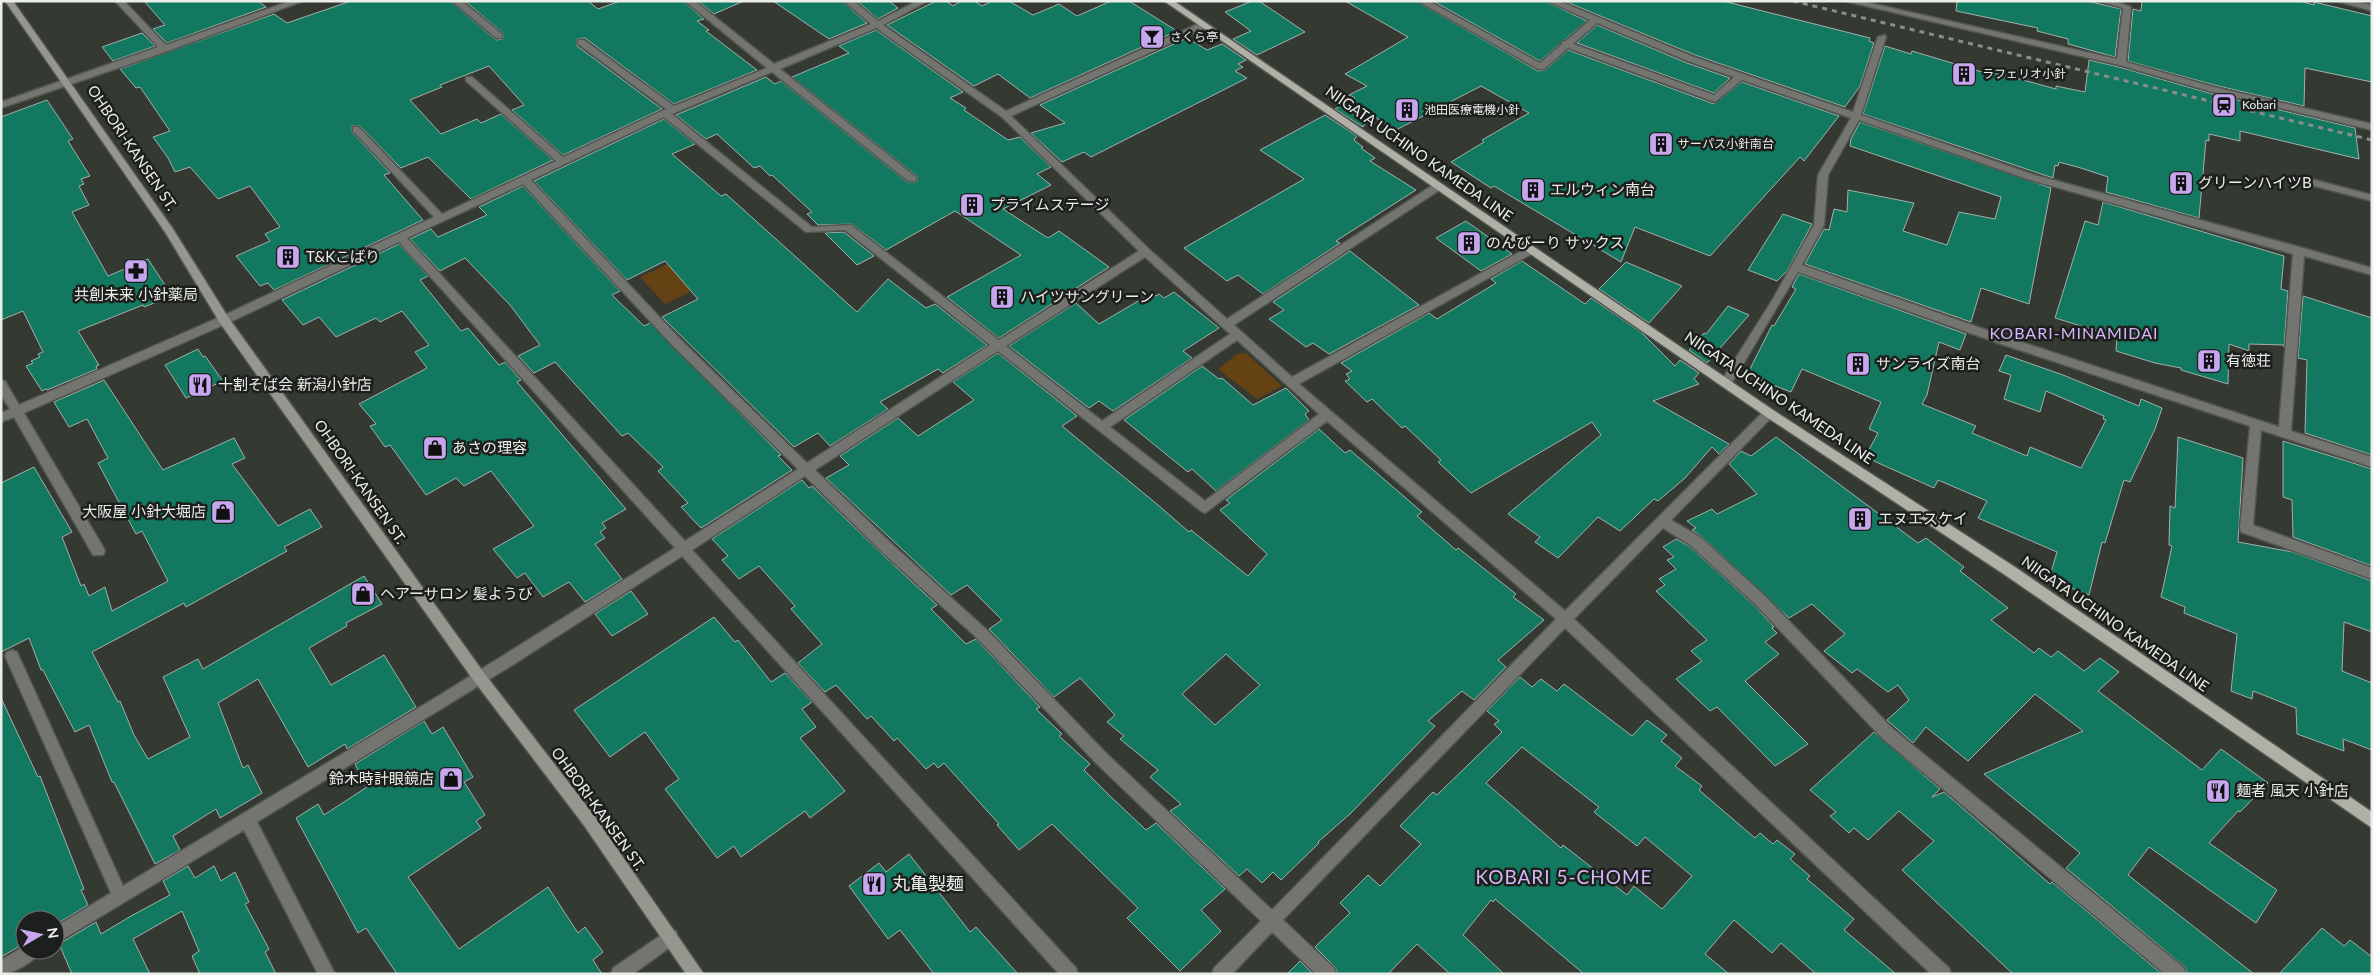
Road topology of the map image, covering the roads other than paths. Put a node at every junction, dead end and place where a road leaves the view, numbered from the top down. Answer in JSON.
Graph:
{"nodes":[{"id":1,"x":9,"y":1,"type":"edge"},
{"id":2,"x":119,"y":1,"type":"edge"},
{"id":3,"x":299,"y":1,"type":"edge"},
{"id":4,"x":456,"y":1,"type":"edge"},
{"id":5,"x":689,"y":1,"type":"edge"},
{"id":6,"x":848,"y":1,"type":"edge"},
{"id":7,"x":924,"y":1,"type":"edge"},
{"id":8,"x":1168,"y":1,"type":"edge"},
{"id":9,"x":1422,"y":1,"type":"edge"},
{"id":10,"x":1551,"y":1,"type":"edge"},
{"id":11,"x":1849,"y":1,"type":"edge"},
{"id":12,"x":1894,"y":1,"type":"edge"},
{"id":13,"x":2103,"y":1,"type":"edge"},
{"id":14,"x":2341,"y":1,"type":"edge"},
{"id":15,"x":280,"y":4,"type":"edge"},
{"id":16,"x":2372,"y":8,"type":"edge"},
{"id":17,"x":1890,"y":11,"type":"junction"},
{"id":18,"x":1595,"y":21,"type":"junction"},
{"id":19,"x":878,"y":25,"type":"junction"},
{"id":20,"x":1203,"y":25,"type":"junction"},
{"id":21,"x":499,"y":36,"type":"dead end"},
{"id":22,"x":1882,"y":37,"type":"dead end"},
{"id":23,"x":581,"y":42,"type":"dead end"},
{"id":24,"x":1565,"y":44,"type":"junction"},
{"id":25,"x":165,"y":49,"type":"junction"},
{"id":26,"x":2121,"y":63,"type":"junction"},
{"id":27,"x":775,"y":68,"type":"junction"},
{"id":28,"x":1741,"y":76,"type":"junction"},
{"id":29,"x":469,"y":79,"type":"dead end"},
{"id":30,"x":67,"y":82,"type":"junction"},
{"id":31,"x":1,"y":106,"type":"edge"},
{"id":32,"x":669,"y":112,"type":"junction"},
{"id":33,"x":1005,"y":115,"type":"junction"},
{"id":34,"x":1856,"y":117,"type":"junction"},
{"id":35,"x":2372,"y":127,"type":"edge"},
{"id":36,"x":356,"y":129,"type":"dead end"},
{"id":37,"x":562,"y":161,"type":"junction"},
{"id":38,"x":524,"y":179,"type":"junction"},
{"id":39,"x":912,"y":179,"type":"dead end"},
{"id":40,"x":2311,"y":182,"type":"dead end"},
{"id":41,"x":1437,"y":187,"type":"junction"},
{"id":42,"x":2372,"y":198,"type":"edge"},
{"id":43,"x":440,"y":218,"type":"junction"},
{"id":44,"x":400,"y":237,"type":"junction"},
{"id":45,"x":1531,"y":250,"type":"junction"},
{"id":46,"x":2299,"y":250,"type":"junction"},
{"id":47,"x":1146,"y":252,"type":"junction"},
{"id":48,"x":1796,"y":267,"type":"junction"},
{"id":49,"x":2372,"y":272,"type":"edge"},
{"id":50,"x":224,"y":320,"type":"junction"},
{"id":51,"x":1227,"y":324,"type":"junction"},
{"id":52,"x":1238,"y":334,"type":"junction"},
{"id":53,"x":998,"y":345,"type":"junction"},
{"id":54,"x":1291,"y":383,"type":"junction"},
{"id":55,"x":1726,"y":383,"type":"junction"},
{"id":56,"x":1,"y":384,"type":"edge"},
{"id":57,"x":16,"y":411,"type":"junction"},
{"id":58,"x":1769,"y":413,"type":"junction"},
{"id":59,"x":1327,"y":414,"type":"junction"},
{"id":60,"x":1,"y":418,"type":"edge"},
{"id":61,"x":2256,"y":423,"type":"junction"},
{"id":62,"x":1102,"y":427,"type":"junction"},
{"id":63,"x":2286,"y":433,"type":"junction"},
{"id":64,"x":2372,"y":462,"type":"edge"},
{"id":65,"x":808,"y":470,"type":"junction"},
{"id":66,"x":1662,"y":521,"type":"junction"},
{"id":67,"x":682,"y":549,"type":"junction"},
{"id":68,"x":98,"y":551,"type":"dead end"},
{"id":69,"x":2372,"y":574,"type":"edge"},
{"id":70,"x":1564,"y":619,"type":"junction"},
{"id":71,"x":12,"y":656,"type":"dead end"},
{"id":72,"x":479,"y":677,"type":"junction"},
{"id":73,"x":247,"y":819,"type":"junction"},
{"id":74,"x":2372,"y":821,"type":"edge"},
{"id":75,"x":120,"y":896,"type":"junction"},
{"id":76,"x":1272,"y":922,"type":"junction"},
{"id":77,"x":65,"y":930,"type":"edge"},
{"id":78,"x":670,"y":937,"type":"junction"},
{"id":79,"x":16,"y":960,"type":"edge"},
{"id":80,"x":1,"y":969,"type":"edge"},
{"id":81,"x":327,"y":974,"type":"edge"},
{"id":82,"x":619,"y":974,"type":"edge"},
{"id":83,"x":696,"y":974,"type":"edge"},
{"id":84,"x":1070,"y":974,"type":"edge"},
{"id":85,"x":1220,"y":974,"type":"edge"},
{"id":86,"x":1328,"y":974,"type":"edge"},
{"id":87,"x":1943,"y":974,"type":"edge"},
{"id":88,"x":2178,"y":974,"type":"edge"}],
"edges":[{"from":1,"to":30,"type":"street","name":"OHBORI-KANSEN ST."},
{"from":2,"to":25,"type":"street"},
{"from":3,"to":15,"type":"street"},
{"from":4,"to":21,"type":"street"},
{"from":5,"to":27,"type":"street"},
{"from":6,"to":19,"type":"street"},
{"from":7,"to":19,"type":"street"},
{"from":8,"to":20,"type":"main road","name":"NIIGATA UCHINO KAMEDA LINE"},
{"from":9,"to":24,"type":"street"},
{"from":10,"to":18,"type":"street"},
{"from":11,"to":17,"type":"street"},
{"from":12,"to":17,"type":"street"},
{"from":13,"to":26,"type":"street"},
{"from":14,"to":16,"type":"street"},
{"from":15,"to":25,"type":"street"},
{"from":17,"to":26,"type":"street"},
{"from":18,"to":24,"type":"street"},
{"from":18,"to":28,"type":"street"},
{"from":19,"to":27,"type":"street"},
{"from":19,"to":33,"type":"street"},
{"from":20,"to":33,"type":"street"},
{"from":20,"to":41,"type":"main road","name":"NIIGATA UCHINO KAMEDA LINE"},
{"from":22,"to":34,"type":"street"},
{"from":23,"to":32,"type":"street"},
{"from":24,"to":28,"type":"street"},
{"from":25,"to":30,"type":"street"},
{"from":26,"to":35,"type":"street"},
{"from":27,"to":32,"type":"street"},
{"from":27,"to":39,"type":"street"},
{"from":28,"to":34,"type":"street"},
{"from":29,"to":37,"type":"street"},
{"from":30,"to":31,"type":"street"},
{"from":30,"to":50,"type":"street","name":"OHBORI-KANSEN ST."},
{"from":32,"to":37,"type":"street"},
{"from":32,"to":53,"type":"street"},
{"from":33,"to":47,"type":"street"},
{"from":34,"to":46,"type":"street"},
{"from":34,"to":48,"type":"street"},
{"from":36,"to":43,"type":"street"},
{"from":37,"to":38,"type":"street"},
{"from":38,"to":43,"type":"street"},
{"from":38,"to":65,"type":"street"},
{"from":40,"to":42,"type":"street"},
{"from":41,"to":45,"type":"main road","name":"NIIGATA UCHINO KAMEDA LINE"},
{"from":41,"to":51,"type":"street"},
{"from":43,"to":44,"type":"street"},
{"from":44,"to":50,"type":"street"},
{"from":44,"to":67,"type":"street"},
{"from":45,"to":54,"type":"street"},
{"from":45,"to":55,"type":"main road","name":"NIIGATA UCHINO KAMEDA LINE"},
{"from":46,"to":49,"type":"street"},
{"from":46,"to":63,"type":"street"},
{"from":47,"to":51,"type":"street"},
{"from":47,"to":53,"type":"street"},
{"from":48,"to":55,"type":"street"},
{"from":48,"to":61,"type":"street"},
{"from":50,"to":57,"type":"street"},
{"from":50,"to":72,"type":"street","name":"OHBORI-KANSEN ST."},
{"from":51,"to":52,"type":"street"},
{"from":52,"to":54,"type":"street"},
{"from":52,"to":62,"type":"street"},
{"from":53,"to":62,"type":"street"},
{"from":53,"to":65,"type":"street"},
{"from":54,"to":59,"type":"street"},
{"from":55,"to":58,"type":"main road","name":"NIIGATA UCHINO KAMEDA LINE"},
{"from":56,"to":57,"type":"street"},
{"from":57,"to":60,"type":"street"},
{"from":57,"to":68,"type":"street"},
{"from":58,"to":66,"type":"street"},
{"from":58,"to":74,"type":"main road","name":"NIIGATA UCHINO KAMEDA LINE"},
{"from":59,"to":62,"type":"street"},
{"from":59,"to":70,"type":"street"},
{"from":61,"to":63,"type":"street"},
{"from":61,"to":69,"type":"street"},
{"from":63,"to":64,"type":"street"},
{"from":65,"to":67,"type":"street"},
{"from":65,"to":76,"type":"street"},
{"from":66,"to":70,"type":"street"},
{"from":66,"to":88,"type":"street"},
{"from":67,"to":72,"type":"street"},
{"from":67,"to":84,"type":"street"},
{"from":70,"to":76,"type":"street"},
{"from":70,"to":87,"type":"street"},
{"from":71,"to":75,"type":"street"},
{"from":72,"to":73,"type":"street"},
{"from":72,"to":78,"type":"street","name":"OHBORI-KANSEN ST."},
{"from":73,"to":75,"type":"street"},
{"from":73,"to":81,"type":"street"},
{"from":75,"to":77,"type":"street"},
{"from":76,"to":85,"type":"street"},
{"from":76,"to":86,"type":"street"},
{"from":78,"to":82,"type":"street"},
{"from":78,"to":83,"type":"street","name":"OHBORI-KANSEN ST."},
{"from":79,"to":80,"type":"street"}]}
